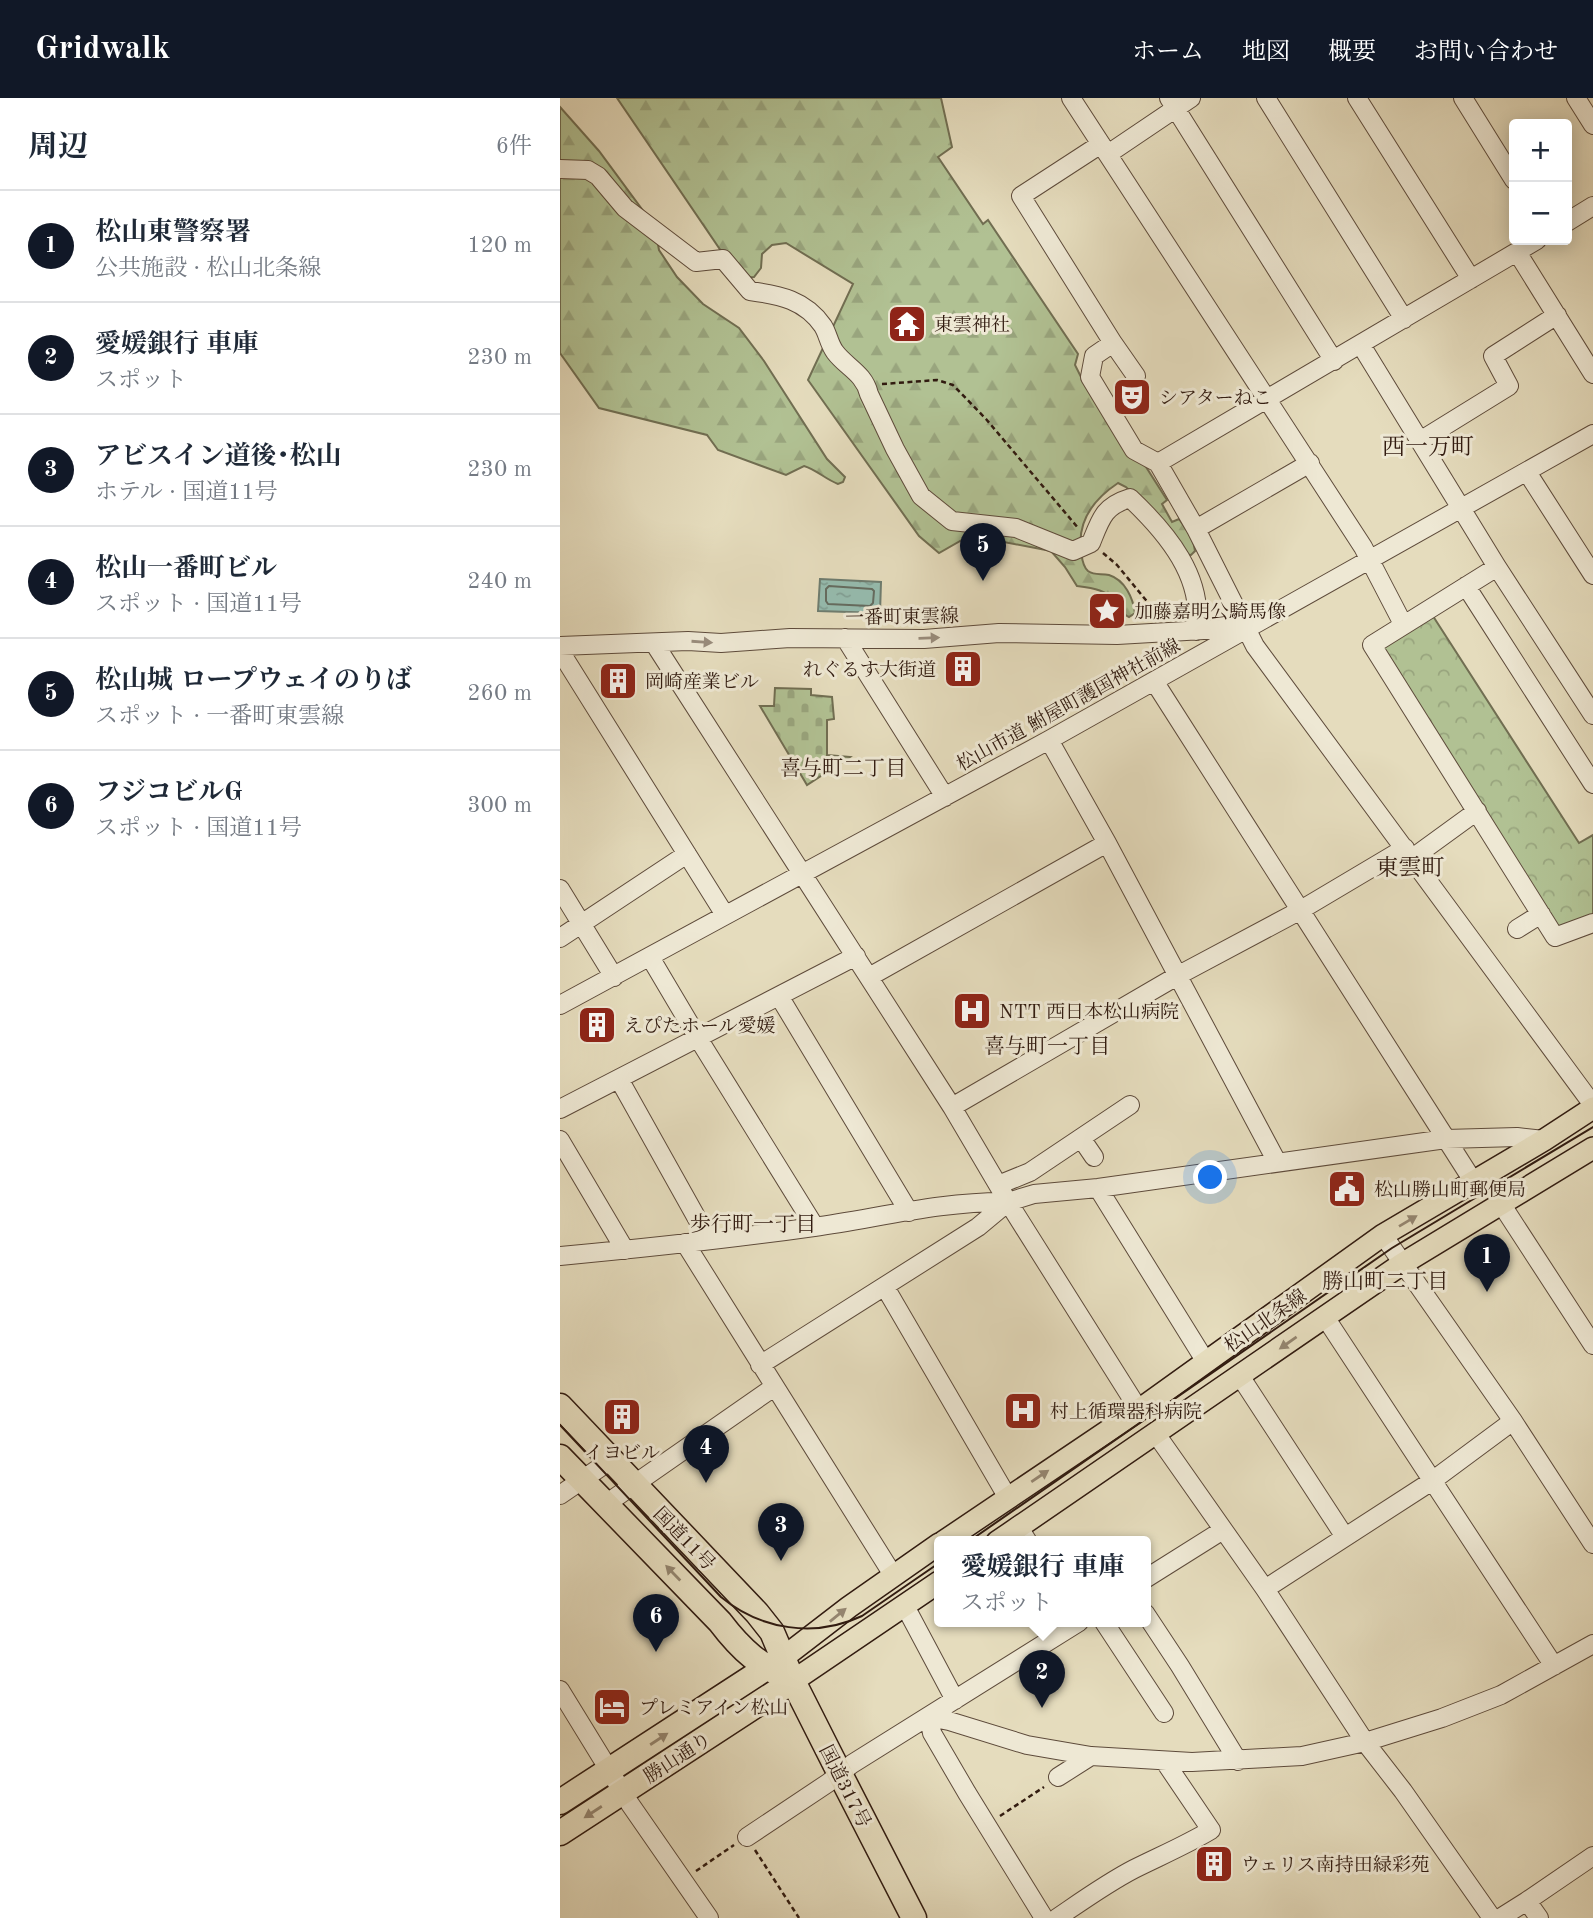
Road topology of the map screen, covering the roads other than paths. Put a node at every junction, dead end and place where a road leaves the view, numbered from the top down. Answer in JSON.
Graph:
{"nodes":[{"id":1,"x":1071,"y":98,"type":"edge"},
{"id":2,"x":1191,"y":98,"type":"edge"},
{"id":3,"x":1266,"y":98,"type":"edge"},
{"id":4,"x":1357,"y":98,"type":"edge"},
{"id":5,"x":1463,"y":98,"type":"edge"},
{"id":6,"x":1576,"y":98,"type":"edge"},
{"id":7,"x":1173,"y":103,"type":"edge"},
{"id":8,"x":1593,"y":125,"type":"edge"},
{"id":9,"x":1104,"y":149,"type":"junction"},
{"id":10,"x":560,"y":169,"type":"edge"},
{"id":11,"x":1509,"y":172,"type":"edge"},
{"id":12,"x":1593,"y":206,"type":"edge"},
{"id":13,"x":1572,"y":219,"type":"edge"},
{"id":14,"x":1529,"y":245,"type":"edge"},
{"id":15,"x":1517,"y":252,"type":"junction"},
{"id":16,"x":1471,"y":279,"type":"junction"},
{"id":17,"x":1557,"y":315,"type":"junction"},
{"id":18,"x":1404,"y":319,"type":"junction"},
{"id":19,"x":1113,"y":343,"type":"junction"},
{"id":20,"x":1361,"y":345,"type":"junction"},
{"id":21,"x":1334,"y":361,"type":"junction"},
{"id":22,"x":1593,"y":374,"type":"edge"},
{"id":23,"x":1136,"y":376,"type":"dead end"},
{"id":24,"x":1267,"y":400,"type":"junction"},
{"id":25,"x":1593,"y":434,"type":"edge"},
{"id":26,"x":1420,"y":441,"type":"junction"},
{"id":27,"x":1158,"y":463,"type":"junction"},
{"id":28,"x":1310,"y":463,"type":"junction"},
{"id":29,"x":1527,"y":472,"type":"junction"},
{"id":30,"x":1461,"y":509,"type":"junction"},
{"id":31,"x":1196,"y":529,"type":"junction"},
{"id":32,"x":1370,"y":560,"type":"junction"},
{"id":33,"x":1497,"y":567,"type":"junction"},
{"id":34,"x":1593,"y":575,"type":"edge"},
{"id":35,"x":1466,"y":586,"type":"junction"},
{"id":36,"x":1403,"y":624,"type":"junction"},
{"id":37,"x":1245,"y":627,"type":"junction"},
{"id":38,"x":1196,"y":631,"type":"junction"},
{"id":39,"x":845,"y":638,"type":"junction"},
{"id":40,"x":654,"y":643,"type":"junction"},
{"id":41,"x":560,"y":649,"type":"edge"},
{"id":42,"x":1154,"y":681,"type":"junction"},
{"id":43,"x":1593,"y":715,"type":"edge"},
{"id":44,"x":1049,"y":740,"type":"junction"},
{"id":45,"x":1593,"y":784,"type":"edge"},
{"id":46,"x":945,"y":797,"type":"junction"},
{"id":47,"x":1477,"y":811,"type":"junction"},
{"id":48,"x":1107,"y":843,"type":"junction"},
{"id":49,"x":1408,"y":853,"type":"junction"},
{"id":50,"x":687,"y":855,"type":"junction"},
{"id":51,"x":802,"y":874,"type":"junction"},
{"id":52,"x":560,"y":889,"type":"edge"},
{"id":53,"x":1299,"y":911,"type":"junction"},
{"id":54,"x":1541,"y":914,"type":"junction"},
{"id":55,"x":725,"y":915,"type":"junction"},
{"id":56,"x":1593,"y":923,"type":"edge"},
{"id":57,"x":582,"y":925,"type":"junction"},
{"id":58,"x":1517,"y":929,"type":"dead end"},
{"id":59,"x":560,"y":938,"type":"edge"},
{"id":60,"x":856,"y":956,"type":"junction"},
{"id":61,"x":650,"y":957,"type":"junction"},
{"id":62,"x":614,"y":976,"type":"junction"},
{"id":63,"x":1177,"y":976,"type":"junction"},
{"id":64,"x":869,"y":977,"type":"junction"},
{"id":65,"x":779,"y":996,"type":"junction"},
{"id":66,"x":560,"y":1005,"type":"edge"},
{"id":67,"x":698,"y":1038,"type":"junction"},
{"id":68,"x":619,"y":1079,"type":"junction"},
{"id":69,"x":1130,"y":1105,"type":"dead end"},
{"id":70,"x":1593,"y":1106,"type":"edge"},
{"id":71,"x":952,"y":1107,"type":"junction"},
{"id":72,"x":560,"y":1109,"type":"edge"},
{"id":73,"x":1081,"y":1138,"type":"junction"},
{"id":74,"x":1446,"y":1139,"type":"junction"},
{"id":75,"x":560,"y":1140,"type":"edge"},
{"id":76,"x":1545,"y":1140,"type":"junction"},
{"id":77,"x":1592,"y":1151,"type":"edge"},
{"id":78,"x":1094,"y":1157,"type":"dead end"},
{"id":79,"x":1277,"y":1163,"type":"junction"},
{"id":80,"x":1473,"y":1181,"type":"junction"},
{"id":81,"x":998,"y":1185,"type":"junction"},
{"id":82,"x":1098,"y":1188,"type":"junction"},
{"id":83,"x":1009,"y":1202,"type":"junction"},
{"id":84,"x":1500,"y":1202,"type":"junction"},
{"id":85,"x":909,"y":1212,"type":"junction"},
{"id":86,"x":815,"y":1227,"type":"junction"},
{"id":87,"x":1384,"y":1235,"type":"junction"},
{"id":88,"x":709,"y":1240,"type":"junction"},
{"id":89,"x":685,"y":1243,"type":"junction"},
{"id":90,"x":625,"y":1250,"type":"junction"},
{"id":91,"x":560,"y":1256,"type":"edge"},
{"id":92,"x":1402,"y":1264,"type":"junction"},
{"id":93,"x":885,"y":1287,"type":"junction"},
{"id":94,"x":1325,"y":1317,"type":"junction"},
{"id":95,"x":1593,"y":1345,"type":"edge"},
{"id":96,"x":1206,"y":1362,"type":"junction"},
{"id":97,"x":760,"y":1365,"type":"junction"},
{"id":98,"x":1240,"y":1376,"type":"junction"},
{"id":99,"x":774,"y":1387,"type":"junction"},
{"id":100,"x":560,"y":1406,"type":"edge"},
{"id":101,"x":1139,"y":1409,"type":"junction"},
{"id":102,"x":1513,"y":1421,"type":"junction"},
{"id":103,"x":1156,"y":1434,"type":"junction"},
{"id":104,"x":560,"y":1457,"type":"edge"},
{"id":105,"x":611,"y":1460,"type":"junction"},
{"id":106,"x":582,"y":1480,"type":"junction"},
{"id":107,"x":1432,"y":1481,"type":"junction"},
{"id":108,"x":634,"y":1484,"type":"junction"},
{"id":109,"x":560,"y":1495,"type":"edge"},
{"id":110,"x":1008,"y":1498,"type":"junction"},
{"id":111,"x":606,"y":1504,"type":"junction"},
{"id":112,"x":1223,"y":1530,"type":"junction"},
{"id":113,"x":1023,"y":1534,"type":"edge"},
{"id":114,"x":951,"y":1536,"type":"edge"},
{"id":115,"x":1345,"y":1537,"type":"junction"},
{"id":116,"x":1593,"y":1544,"type":"edge"},
{"id":117,"x":934,"y":1548,"type":"edge"},
{"id":118,"x":893,"y":1575,"type":"junction"},
{"id":119,"x":1151,"y":1575,"type":"edge"},
{"id":120,"x":934,"y":1586,"type":"edge"},
{"id":121,"x":1265,"y":1589,"type":"junction"},
{"id":122,"x":905,"y":1606,"type":"junction"},
{"id":123,"x":1151,"y":1623,"type":"edge"},
{"id":124,"x":1071,"y":1627,"type":"edge"},
{"id":125,"x":1107,"y":1627,"type":"edge"},
{"id":126,"x":1592,"y":1648,"type":"edge"},
{"id":127,"x":775,"y":1663,"type":"junction"},
{"id":128,"x":1554,"y":1666,"type":"junction"},
{"id":129,"x":793,"y":1681,"type":"junction"},
{"id":130,"x":560,"y":1690,"type":"edge"},
{"id":131,"x":955,"y":1700,"type":"junction"},
{"id":132,"x":1164,"y":1713,"type":"dead end"},
{"id":133,"x":929,"y":1717,"type":"junction"},
{"id":134,"x":1366,"y":1742,"type":"junction"},
{"id":135,"x":1091,"y":1756,"type":"junction"},
{"id":136,"x":1238,"y":1761,"type":"junction"},
{"id":137,"x":1165,"y":1762,"type":"junction"},
{"id":138,"x":611,"y":1770,"type":"junction"},
{"id":139,"x":839,"y":1774,"type":"junction"},
{"id":140,"x":1058,"y":1777,"type":"road end"},
{"id":141,"x":624,"y":1791,"type":"junction"},
{"id":142,"x":560,"y":1802,"type":"edge"},
{"id":143,"x":560,"y":1833,"type":"edge"},
{"id":144,"x":747,"y":1837,"type":"road end"},
{"id":145,"x":1593,"y":1856,"type":"edge"},
{"id":146,"x":1527,"y":1902,"type":"junction"},
{"id":147,"x":701,"y":1915,"type":"edge"},
{"id":148,"x":914,"y":1918,"type":"edge"},
{"id":149,"x":1044,"y":1918,"type":"edge"},
{"id":150,"x":1056,"y":1918,"type":"edge"},
{"id":151,"x":1492,"y":1918,"type":"edge"},
{"id":152,"x":1500,"y":1918,"type":"edge"},
{"id":153,"x":1539,"y":1918,"type":"edge"}],
"edges":[{"from":1,"to":9,"type":"street"},
{"from":2,"to":7,"type":"street"},
{"from":3,"to":18,"type":"street"},
{"from":4,"to":16,"type":"street"},
{"from":5,"to":11,"type":"street"},
{"from":6,"to":8,"type":"street"},
{"from":7,"to":9,"type":"street"},
{"from":7,"to":21,"type":"street"},
{"from":9,"to":19,"type":"street"},
{"from":9,"to":24,"type":"street"},
{"from":10,"to":38,"type":"street"},
{"from":12,"to":13,"type":"street"},
{"from":14,"to":15,"type":"street"},
{"from":15,"to":16,"type":"street"},
{"from":15,"to":17,"type":"street"},
{"from":16,"to":18,"type":"street"},
{"from":17,"to":22,"type":"street"},
{"from":17,"to":26,"type":"street"},
{"from":18,"to":20,"type":"street"},
{"from":19,"to":23,"type":"street"},
{"from":19,"to":27,"type":"street"},
{"from":20,"to":21,"type":"street"},
{"from":20,"to":26,"type":"street"},
{"from":21,"to":24,"type":"street"},
{"from":24,"to":27,"type":"street"},
{"from":24,"to":28,"type":"street"},
{"from":25,"to":29,"type":"street","name":"松山市道 鮒屋町護国神社前線"},
{"from":26,"to":30,"type":"street"},
{"from":27,"to":31,"type":"street"},
{"from":28,"to":31,"type":"street"},
{"from":28,"to":32,"type":"street"},
{"from":29,"to":30,"type":"street","name":"松山市道 鮒屋町護国神社前線"},
{"from":29,"to":34,"type":"street"},
{"from":30,"to":32,"type":"street","name":"松山市道 鮒屋町護国神社前線"},
{"from":30,"to":33,"type":"street"},
{"from":31,"to":37,"type":"street"},
{"from":32,"to":36,"type":"street"},
{"from":32,"to":37,"type":"street","name":"松山市道 鮒屋町護国神社前線"},
{"from":33,"to":35,"type":"street"},
{"from":33,"to":43,"type":"street"},
{"from":35,"to":36,"type":"street"},
{"from":35,"to":45,"type":"street"},
{"from":36,"to":47,"type":"street"},
{"from":37,"to":38,"type":"street","name":"一番町東雲線"},
{"from":37,"to":42,"type":"street","name":"松山市道 鮒屋町護国神社前線"},
{"from":37,"to":49,"type":"street"},
{"from":39,"to":38,"type":"street","name":"一番町東雲線","one_way":true},
{"from":40,"to":39,"type":"street","name":"一番町東雲線","one_way":true},
{"from":39,"to":46,"type":"street"},
{"from":40,"to":41,"type":"street","name":"一番町東雲線"},
{"from":40,"to":51,"type":"street"},
{"from":41,"to":50,"type":"street"},
{"from":42,"to":44,"type":"street","name":"松山市道 鮒屋町護国神社前線"},
{"from":42,"to":53,"type":"street"},
{"from":44,"to":46,"type":"street","name":"松山市道 鮒屋町護国神社前線"},
{"from":44,"to":48,"type":"street"},
{"from":46,"to":51,"type":"street","name":"松山市道 鮒屋町護国神社前線"},
{"from":47,"to":49,"type":"street"},
{"from":47,"to":54,"type":"street"},
{"from":48,"to":63,"type":"street"},
{"from":48,"to":64,"type":"street"},
{"from":49,"to":53,"type":"street"},
{"from":49,"to":70,"type":"street"},
{"from":50,"to":55,"type":"street"},
{"from":50,"to":57,"type":"street"},
{"from":51,"to":55,"type":"street","name":"松山市道 鮒屋町護国神社前線"},
{"from":51,"to":60,"type":"street"},
{"from":52,"to":57,"type":"street"},
{"from":53,"to":63,"type":"street"},
{"from":53,"to":74,"type":"street"},
{"from":54,"to":56,"type":"street"},
{"from":54,"to":58,"type":"street"},
{"from":55,"to":61,"type":"street","name":"松山市道 鮒屋町護国神社前線"},
{"from":57,"to":59,"type":"street"},
{"from":57,"to":62,"type":"street"},
{"from":60,"to":64,"type":"street"},
{"from":60,"to":65,"type":"street"},
{"from":61,"to":62,"type":"street","name":"松山市道 鮒屋町護国神社前線"},
{"from":61,"to":67,"type":"street"},
{"from":62,"to":66,"type":"street","name":"松山市道 鮒屋町護国神社前線"},
{"from":63,"to":71,"type":"street"},
{"from":63,"to":79,"type":"street"},
{"from":64,"to":71,"type":"street"},
{"from":65,"to":67,"type":"street"},
{"from":65,"to":85,"type":"street"},
{"from":67,"to":68,"type":"street"},
{"from":67,"to":86,"type":"street"},
{"from":68,"to":72,"type":"street"},
{"from":68,"to":88,"type":"street"},
{"from":69,"to":73,"type":"street"},
{"from":70,"to":76,"type":"main road","name":"松山北条線"},
{"from":71,"to":81,"type":"street"},
{"from":73,"to":78,"type":"street"},
{"from":73,"to":81,"type":"street"},
{"from":74,"to":76,"type":"street"},
{"from":74,"to":79,"type":"street"},
{"from":74,"to":80,"type":"street"},
{"from":75,"to":90,"type":"street"},
{"from":76,"to":80,"type":"main road","name":"松山北条線"},
{"from":77,"to":84,"type":"main road","name":"松山北条線"},
{"from":79,"to":82,"type":"street"},
{"from":87,"to":80,"type":"main road","name":"松山北条線","one_way":true},
{"from":81,"to":83,"type":"street"},
{"from":82,"to":83,"type":"street"},
{"from":82,"to":96,"type":"street"},
{"from":83,"to":85,"type":"street"},
{"from":83,"to":93,"type":"street"},
{"from":83,"to":101,"type":"street"},
{"from":84,"to":92,"type":"main road","name":"松山北条線"},
{"from":84,"to":95,"type":"street"},
{"from":85,"to":86,"type":"street"},
{"from":86,"to":88,"type":"street"},
{"from":87,"to":92,"type":"street"},
{"from":87,"to":96,"type":"main road","name":"松山北条線"},
{"from":88,"to":89,"type":"street"},
{"from":89,"to":90,"type":"street"},
{"from":89,"to":97,"type":"street"},
{"from":90,"to":91,"type":"street"},
{"from":92,"to":94,"type":"main road","name":"松山北条線"},
{"from":92,"to":102,"type":"street"},
{"from":93,"to":97,"type":"street"},
{"from":93,"to":110,"type":"street"},
{"from":94,"to":98,"type":"main road","name":"松山北条線","one_way":true},
{"from":94,"to":107,"type":"street"},
{"from":96,"to":101,"type":"main road","name":"松山北条線"},
{"from":97,"to":99,"type":"street"},
{"from":98,"to":103,"type":"main road","name":"松山北条線"},
{"from":98,"to":115,"type":"street"},
{"from":99,"to":108,"type":"street"},
{"from":99,"to":118,"type":"street"},
{"from":100,"to":105,"type":"highway","name":"国道11号"},
{"from":110,"to":101,"type":"main road","name":"松山北条線","one_way":true},
{"from":102,"to":107,"type":"street"},
{"from":102,"to":116,"type":"street"},
{"from":103,"to":112,"type":"street"},
{"from":103,"to":113,"type":"main road","name":"松山北条線"},
{"from":104,"to":106,"type":"highway","name":"国道11号"},
{"from":105,"to":106,"type":"street"},
{"from":105,"to":108,"type":"highway","name":"国道11号"},
{"from":106,"to":109,"type":"street"},
{"from":106,"to":111,"type":"highway","name":"国道11号"},
{"from":107,"to":115,"type":"street"},
{"from":107,"to":128,"type":"street"},
{"from":108,"to":111,"type":"street"},
{"from":108,"to":127,"type":"highway","name":"国道11号"},
{"from":110,"to":114,"type":"main road","name":"松山北条線"},
{"from":127,"to":111,"type":"highway","name":"国道11号","one_way":true},
{"from":112,"to":119,"type":"street"},
{"from":112,"to":121,"type":"street"},
{"from":115,"to":121,"type":"street"},
{"from":117,"to":118,"type":"main road","name":"松山北条線"},
{"from":127,"to":118,"type":"main road","name":"松山北条線","one_way":true},
{"from":120,"to":122,"type":"main road"},
{"from":121,"to":134,"type":"street"},
{"from":122,"to":129,"type":"main road"},
{"from":122,"to":131,"type":"street"},
{"from":123,"to":136,"type":"street"},
{"from":124,"to":131,"type":"street"},
{"from":125,"to":132,"type":"street"},
{"from":126,"to":128,"type":"street"},
{"from":127,"to":129,"type":"highway"},
{"from":138,"to":127,"type":"highway","name":"勝山通り","one_way":true},
{"from":128,"to":134,"type":"street"},
{"from":129,"to":139,"type":"highway","name":"国道317号"},
{"from":129,"to":141,"type":"highway","name":"勝山通り"},
{"from":130,"to":138,"type":"street"},
{"from":131,"to":133,"type":"street"},
{"from":133,"to":135,"type":"street"},
{"from":133,"to":139,"type":"street"},
{"from":133,"to":149,"type":"street"},
{"from":134,"to":136,"type":"street"},
{"from":134,"to":151,"type":"street"},
{"from":135,"to":137,"type":"street"},
{"from":135,"to":140,"type":"street"},
{"from":136,"to":137,"type":"street"},
{"from":137,"to":150,"type":"street"},
{"from":138,"to":141,"type":"street"},
{"from":138,"to":142,"type":"highway","name":"勝山通り"},
{"from":139,"to":144,"type":"street"},
{"from":139,"to":148,"type":"highway","name":"国道317号"},
{"from":141,"to":143,"type":"highway","name":"勝山通り","one_way":true},
{"from":141,"to":147,"type":"street"},
{"from":145,"to":146,"type":"street"},
{"from":146,"to":152,"type":"street"},
{"from":146,"to":153,"type":"street"}]}
